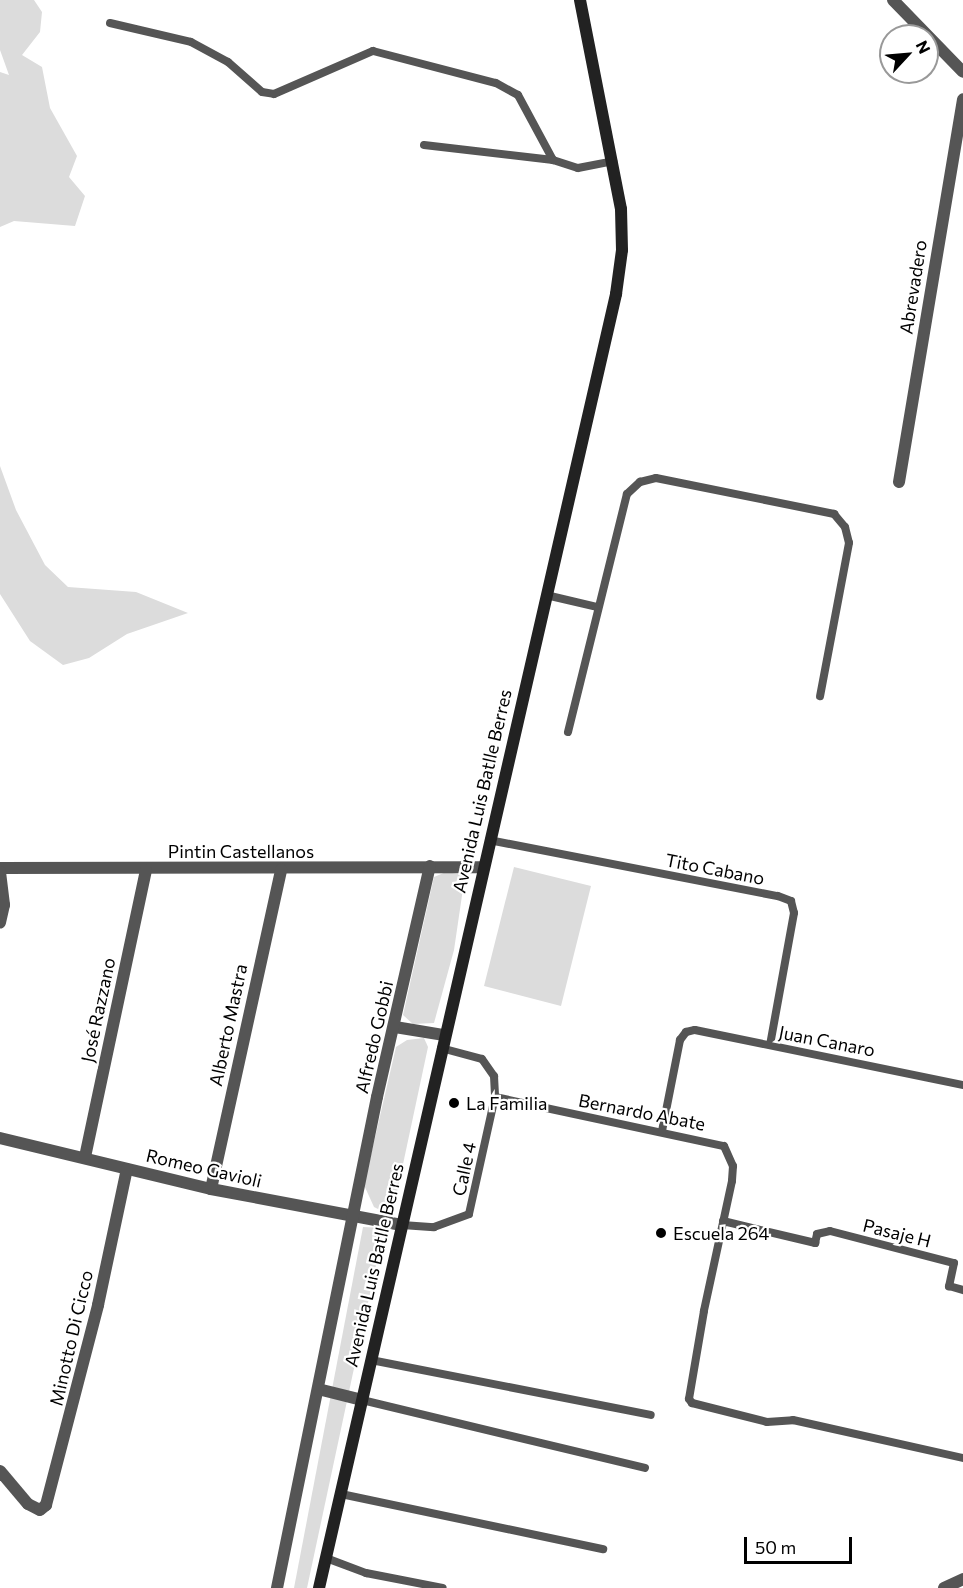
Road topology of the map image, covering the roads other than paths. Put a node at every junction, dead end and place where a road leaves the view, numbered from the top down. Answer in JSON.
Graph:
{"nodes":[{"id":1,"x":580,"y":0,"type":"edge"},
{"id":2,"x":893,"y":0,"type":"edge"},
{"id":3,"x":110,"y":22,"type":"dead end"},
{"id":4,"x":963,"y":72,"type":"edge"},
{"id":5,"x":963,"y":99,"type":"edge"},
{"id":6,"x":424,"y":145,"type":"dead end"},
{"id":7,"x":553,"y":160,"type":"junction"},
{"id":8,"x":613,"y":161,"type":"junction"},
{"id":9,"x":900,"y":482,"type":"dead end"},
{"id":10,"x":546,"y":595,"type":"junction"},
{"id":11,"x":597,"y":607,"type":"junction"},
{"id":12,"x":820,"y":696,"type":"dead end"},
{"id":13,"x":568,"y":732,"type":"dead end"},
{"id":14,"x":489,"y":840,"type":"junction"},
{"id":15,"x":430,"y":866,"type":"junction"},
{"id":16,"x":482,"y":867,"type":"junction"},
{"id":17,"x":0,"y":870,"type":"edge"},
{"id":18,"x":146,"y":870,"type":"junction"},
{"id":19,"x":281,"y":870,"type":"junction"},
{"id":20,"x":0,"y":923,"type":"edge"},
{"id":21,"x":394,"y":1027,"type":"junction"},
{"id":22,"x":444,"y":1035,"type":"junction"},
{"id":23,"x":770,"y":1045,"type":"junction"},
{"id":24,"x":441,"y":1048,"type":"junction"},
{"id":25,"x":963,"y":1085,"type":"edge"},
{"id":26,"x":495,"y":1097,"type":"junction"},
{"id":27,"x":662,"y":1131,"type":"junction"},
{"id":28,"x":0,"y":1138,"type":"edge"},
{"id":29,"x":85,"y":1157,"type":"junction"},
{"id":30,"x":127,"y":1169,"type":"junction"},
{"id":31,"x":211,"y":1189,"type":"junction"},
{"id":32,"x":354,"y":1216,"type":"junction"},
{"id":33,"x":723,"y":1221,"type":"junction"},
{"id":34,"x":402,"y":1225,"type":"junction"},
{"id":35,"x":963,"y":1290,"type":"edge"},
{"id":36,"x":371,"y":1360,"type":"junction"},
{"id":37,"x":318,"y":1389,"type":"junction"},
{"id":38,"x":362,"y":1400,"type":"junction"},
{"id":39,"x":651,"y":1415,"type":"dead end"},
{"id":40,"x":963,"y":1458,"type":"edge"},
{"id":41,"x":645,"y":1468,"type":"dead end"},
{"id":42,"x":0,"y":1471,"type":"edge"},
{"id":43,"x":341,"y":1494,"type":"junction"},
{"id":44,"x":603,"y":1549,"type":"dead end"},
{"id":45,"x":326,"y":1558,"type":"junction"},
{"id":46,"x":963,"y":1579,"type":"edge"},
{"id":47,"x":277,"y":1588,"type":"edge"},
{"id":48,"x":319,"y":1588,"type":"edge"},
{"id":49,"x":443,"y":1588,"type":"edge"},
{"id":50,"x":944,"y":1588,"type":"edge"}],
"edges":[{"from":1,"to":8,"type":"main road","name":"Avenida Luis Batlle Berres"},
{"from":2,"to":4,"type":"street"},
{"from":3,"to":7,"type":"lane"},
{"from":5,"to":9,"type":"street","name":"Abrevadero"},
{"from":6,"to":7,"type":"lane"},
{"from":7,"to":8,"type":"lane"},
{"from":8,"to":10,"type":"main road","name":"Avenida Luis Batlle Berres"},
{"from":10,"to":11,"type":"lane"},
{"from":10,"to":14,"type":"main road","name":"Avenida Luis Batlle Berres"},
{"from":11,"to":12,"type":"lane"},
{"from":11,"to":13,"type":"lane"},
{"from":14,"to":16,"type":"main road","name":"Avenida Luis Batlle Berres"},
{"from":14,"to":23,"type":"lane","name":"Tito Cabano"},
{"from":15,"to":16,"type":"street","name":"Pintin Castellanos"},
{"from":15,"to":19,"type":"street","name":"Pintin Castellanos"},
{"from":15,"to":21,"type":"street","name":"Alfredo Gobbi"},
{"from":16,"to":22,"type":"main road","name":"Avenida Luis Batlle Berres"},
{"from":17,"to":18,"type":"street","name":"Pintin Castellanos"},
{"from":17,"to":20,"type":"street"},
{"from":18,"to":19,"type":"street","name":"Pintin Castellanos"},
{"from":18,"to":29,"type":"street","name":"José Razzano"},
{"from":19,"to":31,"type":"street","name":"Alberto Mastra"},
{"from":21,"to":22,"type":"street"},
{"from":21,"to":32,"type":"street","name":"Alfredo Gobbi"},
{"from":22,"to":24,"type":"main road","name":"Avenida Luis Batlle Berres"},
{"from":23,"to":25,"type":"lane","name":"Juan Canaro"},
{"from":23,"to":27,"type":"lane","name":"Juan Canaro"},
{"from":24,"to":26,"type":"lane"},
{"from":24,"to":34,"type":"main road","name":"Avenida Luis Batlle Berres"},
{"from":26,"to":27,"type":"lane","name":"Bernardo Abate"},
{"from":26,"to":34,"type":"lane","name":"Calle 4"},
{"from":27,"to":33,"type":"lane","name":"Bernardo Abate"},
{"from":28,"to":29,"type":"street","name":"Romeo Gavioli"},
{"from":29,"to":30,"type":"street","name":"Romeo Gavioli"},
{"from":30,"to":31,"type":"street","name":"Romeo Gavioli"},
{"from":30,"to":42,"type":"street","name":"Minotto Di Cicco"},
{"from":31,"to":32,"type":"street","name":"Romeo Gavioli"},
{"from":32,"to":34,"type":"street","name":"Romeo Gavioli"},
{"from":32,"to":37,"type":"street","name":"Alfredo Gobbi"},
{"from":33,"to":35,"type":"lane","name":"Pasaje H"},
{"from":33,"to":40,"type":"lane"},
{"from":34,"to":36,"type":"main road","name":"Avenida Luis Batlle Berres"},
{"from":36,"to":38,"type":"main road","name":"Avenida Luis Batlle Berres"},
{"from":36,"to":39,"type":"lane"},
{"from":37,"to":38,"type":"street"},
{"from":37,"to":47,"type":"street","name":"Alfredo Gobbi"},
{"from":38,"to":41,"type":"lane"},
{"from":38,"to":43,"type":"main road","name":"Avenida Luis Batlle Berres"},
{"from":43,"to":44,"type":"lane"},
{"from":43,"to":45,"type":"main road","name":"Avenida Luis Batlle Berres"},
{"from":45,"to":48,"type":"main road","name":"Avenida Luis Batlle Berres"},
{"from":45,"to":49,"type":"lane"},
{"from":46,"to":50,"type":"street"}]}
